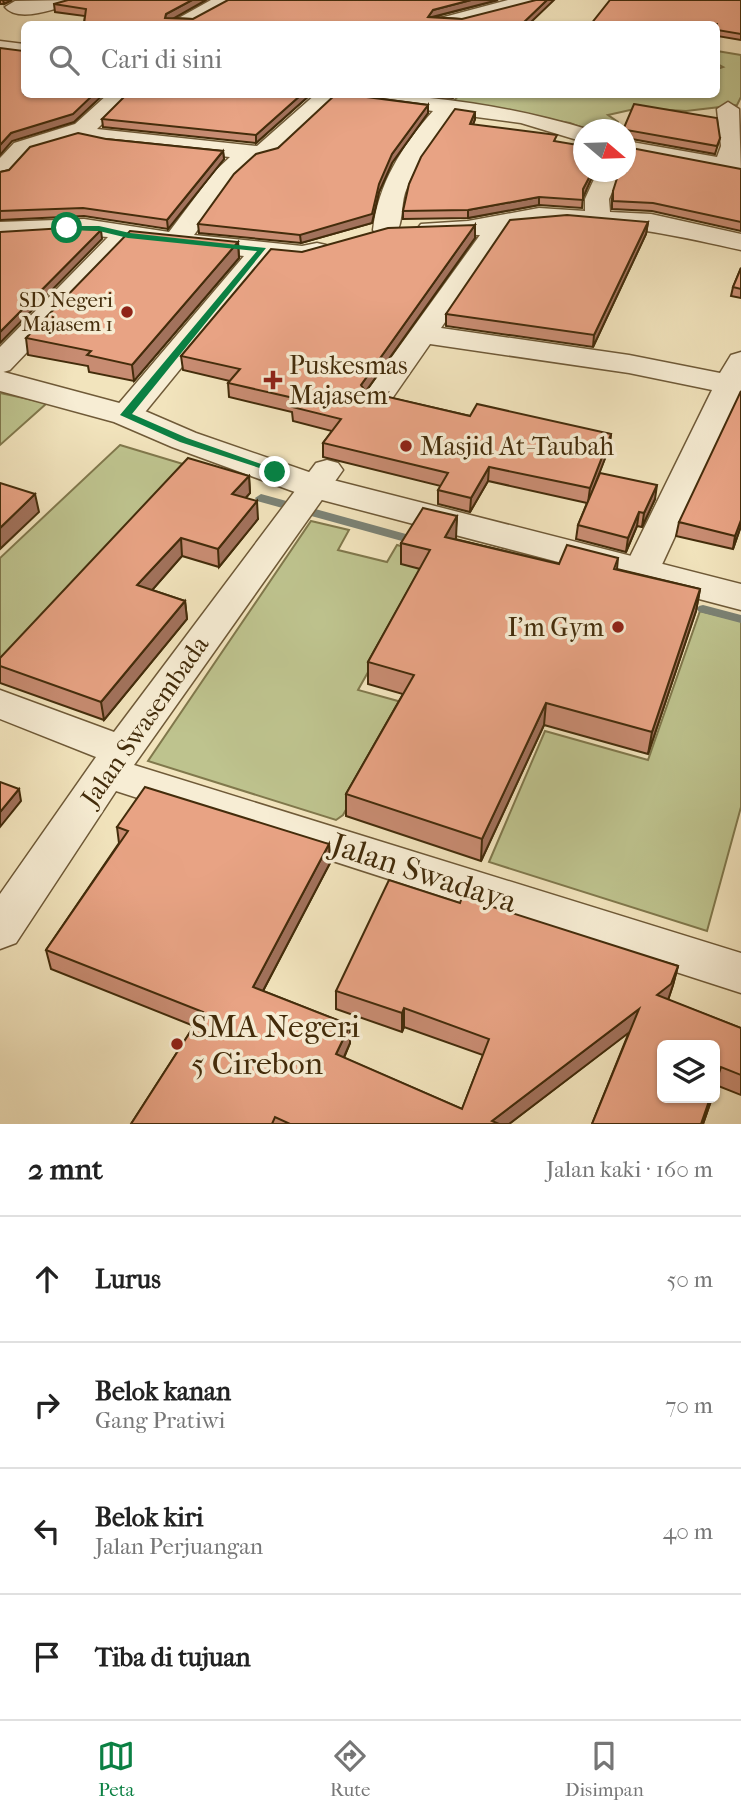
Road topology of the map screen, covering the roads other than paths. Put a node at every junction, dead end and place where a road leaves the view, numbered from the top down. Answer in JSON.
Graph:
{"nodes":[{"id":1,"x":64,"y":0,"type":"edge"},
{"id":2,"x":226,"y":0,"type":"edge"},
{"id":3,"x":518,"y":1,"type":"edge"},
{"id":4,"x":7,"y":7,"type":"edge"},
{"id":5,"x":184,"y":21,"type":"edge"},
{"id":6,"x":450,"y":21,"type":"edge"},
{"id":7,"x":0,"y":47,"type":"edge"},
{"id":8,"x":21,"y":50,"type":"edge"},
{"id":9,"x":118,"y":98,"type":"edge"},
{"id":10,"x":326,"y":98,"type":"edge"},
{"id":11,"x":386,"y":98,"type":"edge"},
{"id":12,"x":448,"y":107,"type":"junction"},
{"id":13,"x":728,"y":109,"type":"dead end"},
{"id":14,"x":83,"y":129,"type":"junction"},
{"id":15,"x":573,"y":132,"type":"edge"},
{"id":16,"x":636,"y":150,"type":"edge"},
{"id":17,"x":248,"y":153,"type":"junction"},
{"id":18,"x":733,"y":167,"type":"edge"},
{"id":19,"x":0,"y":172,"type":"edge"},
{"id":20,"x":604,"y":182,"type":"edge"},
{"id":21,"x":598,"y":219,"type":"junction"},
{"id":22,"x":0,"y":230,"type":"edge"},
{"id":23,"x":386,"y":230,"type":"junction"},
{"id":24,"x":485,"y":231,"type":"junction"},
{"id":25,"x":128,"y":236,"type":"junction"},
{"id":26,"x":360,"y":238,"type":"edge"},
{"id":27,"x":177,"y":240,"type":"junction"},
{"id":28,"x":741,"y":242,"type":"edge"},
{"id":29,"x":335,"y":247,"type":"edge"},
{"id":30,"x":263,"y":250,"type":"junction"},
{"id":31,"x":421,"y":334,"type":"junction"},
{"id":32,"x":0,"y":363,"type":"edge"},
{"id":33,"x":735,"y":373,"type":"edge"},
{"id":34,"x":0,"y":381,"type":"edge"},
{"id":35,"x":378,"y":397,"type":"edge"},
{"id":36,"x":125,"y":415,"type":"junction"},
{"id":37,"x":312,"y":492,"type":"junction"},
{"id":38,"x":642,"y":571,"type":"junction"},
{"id":39,"x":741,"y":597,"type":"edge"},
{"id":40,"x":0,"y":704,"type":"edge"},
{"id":41,"x":115,"y":762,"type":"junction"},
{"id":42,"x":0,"y":930,"type":"edge"},
{"id":43,"x":741,"y":973,"type":"edge"}],
"edges":[{"from":1,"to":4,"type":"street"},
{"from":2,"to":5,"type":"street"},
{"from":3,"to":6,"type":"street"},
{"from":7,"to":8,"type":"street"},
{"from":9,"to":14,"type":"street"},
{"from":10,"to":17,"type":"street"},
{"from":11,"to":12,"type":"street"},
{"from":12,"to":15,"type":"street"},
{"from":12,"to":23,"type":"street"},
{"from":13,"to":18,"type":"street"},
{"from":14,"to":17,"type":"street"},
{"from":14,"to":19,"type":"street"},
{"from":16,"to":18,"type":"street"},
{"from":17,"to":27,"type":"street"},
{"from":20,"to":21,"type":"street"},
{"from":21,"to":24,"type":"street"},
{"from":21,"to":28,"type":"street"},
{"from":22,"to":25,"type":"street"},
{"from":23,"to":24,"type":"street"},
{"from":23,"to":26,"type":"street"},
{"from":24,"to":31,"type":"street"},
{"from":25,"to":27,"type":"street"},
{"from":25,"to":32,"type":"street"},
{"from":27,"to":30,"type":"street"},
{"from":29,"to":30,"type":"street"},
{"from":30,"to":36,"type":"street"},
{"from":31,"to":33,"type":"street"},
{"from":31,"to":35,"type":"street"},
{"from":33,"to":38,"type":"street"},
{"from":34,"to":36,"type":"street"},
{"from":36,"to":37,"type":"street"},
{"from":37,"to":38,"type":"street"},
{"from":37,"to":41,"type":"street","name":"Jalan Swasembada"},
{"from":38,"to":39,"type":"street"},
{"from":40,"to":41,"type":"street","name":"Jalan Swadaya"},
{"from":41,"to":42,"type":"street","name":"Jalan Swasembada"},
{"from":41,"to":43,"type":"street","name":"Jalan Swadaya"}]}
